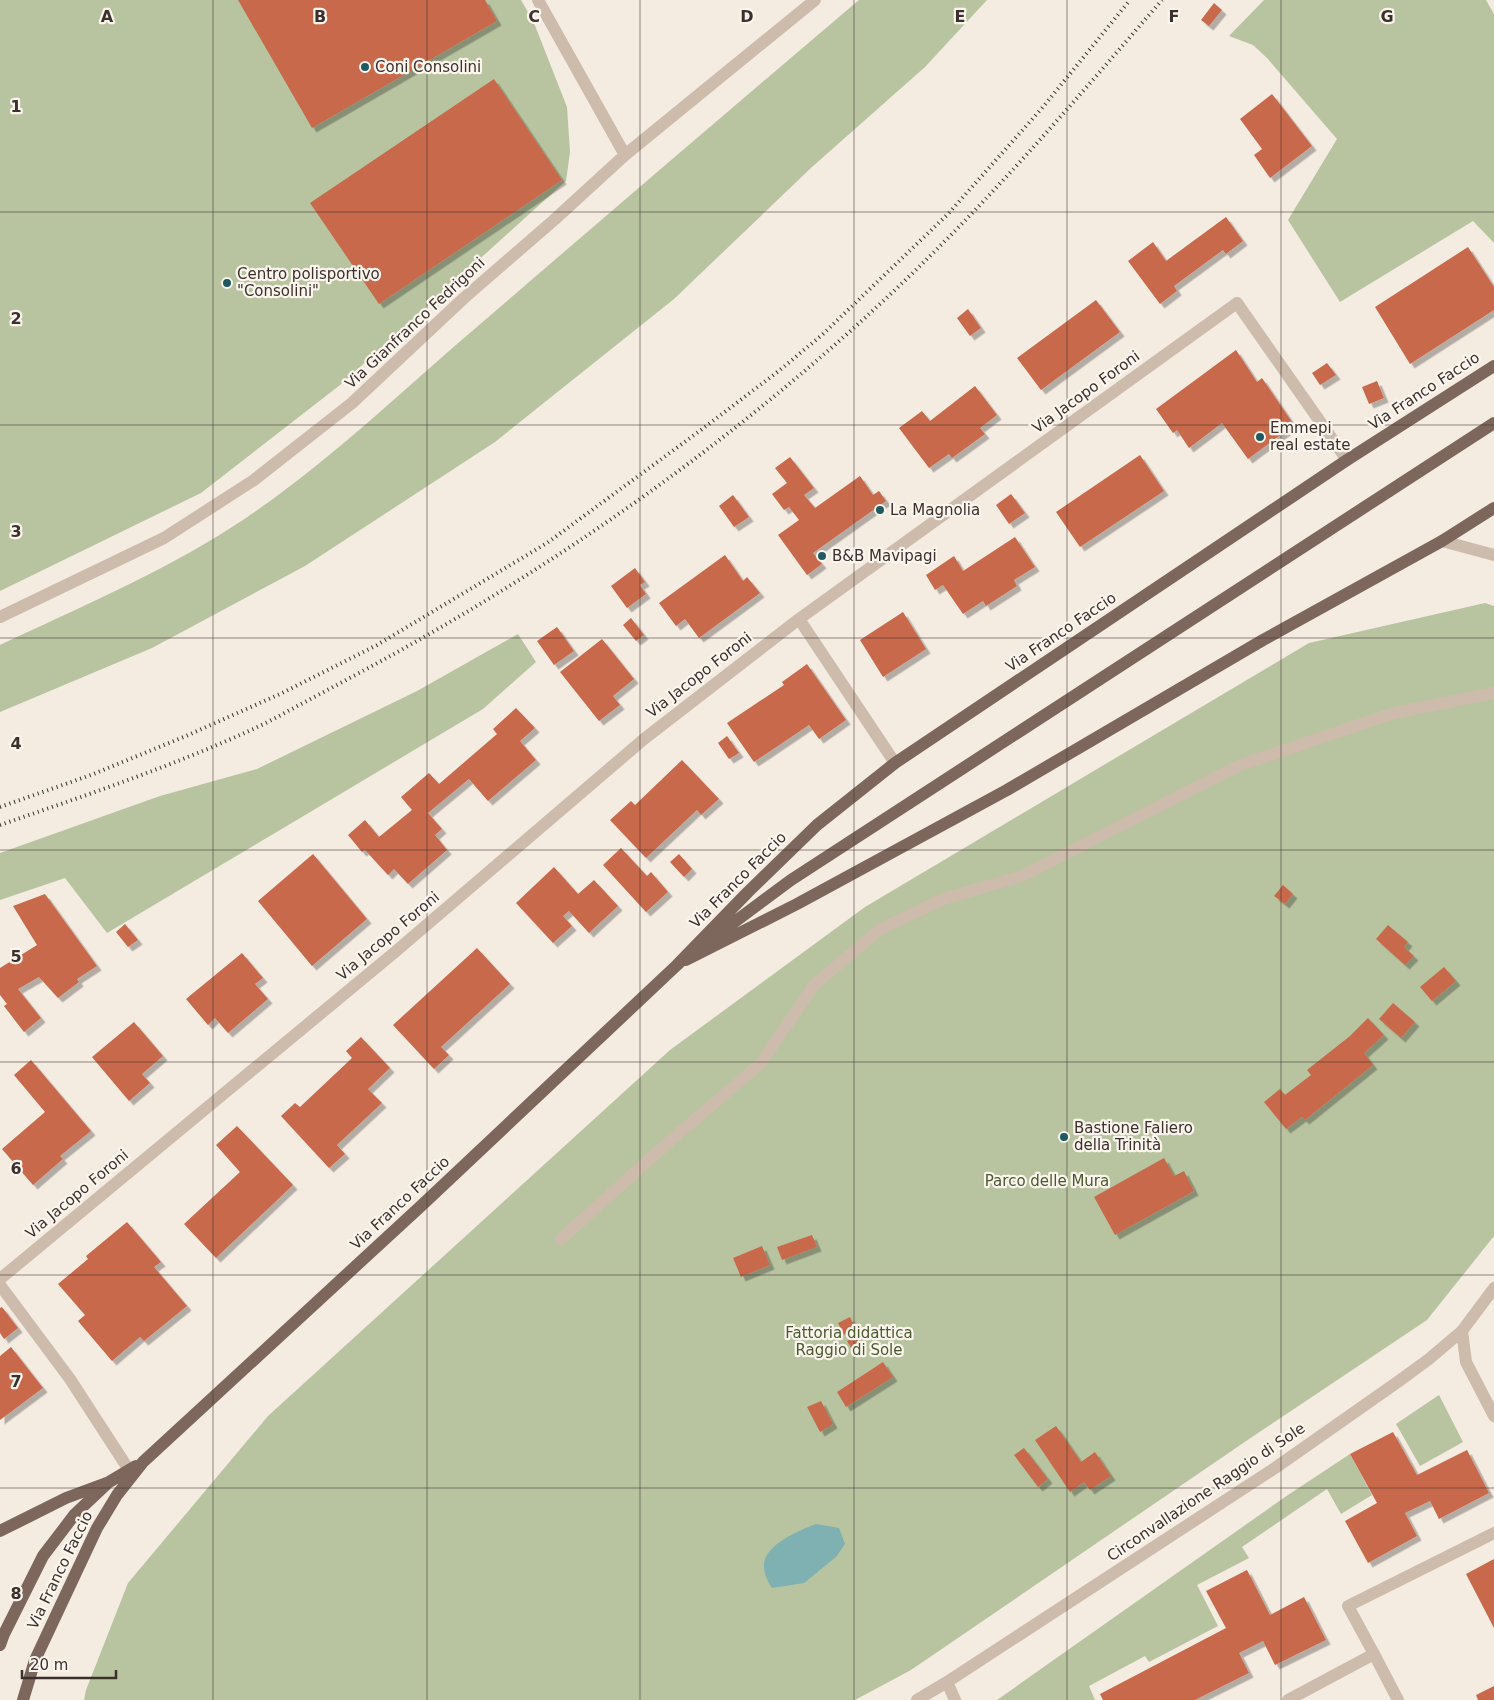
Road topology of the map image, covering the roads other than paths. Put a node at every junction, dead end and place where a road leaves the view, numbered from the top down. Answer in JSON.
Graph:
{"nodes":[{"id":1,"x":538,"y":0,"type":"edge"},
{"id":2,"x":815,"y":0,"type":"edge"},
{"id":3,"x":625,"y":155,"type":"junction"},
{"id":4,"x":1494,"y":366,"type":"edge"},
{"id":5,"x":1494,"y":423,"type":"edge"},
{"id":6,"x":1347,"y":460,"type":"junction"},
{"id":7,"x":1494,"y":508,"type":"edge"},
{"id":8,"x":1442,"y":541,"type":"junction"},
{"id":9,"x":1494,"y":555,"type":"edge"},
{"id":10,"x":0,"y":617,"type":"edge"},
{"id":11,"x":799,"y":619,"type":"junction"},
{"id":12,"x":1494,"y":693,"type":"edge"},
{"id":13,"x":895,"y":763,"type":"junction"},
{"id":14,"x":677,"y":965,"type":"junction"},
{"id":15,"x":561,"y":1239,"type":"dead end"},
{"id":16,"x":0,"y":1279,"type":"edge"},
{"id":17,"x":0,"y":1285,"type":"edge"},
{"id":18,"x":1494,"y":1288,"type":"edge"},
{"id":19,"x":1462,"y":1331,"type":"junction"},
{"id":20,"x":1494,"y":1416,"type":"edge"},
{"id":21,"x":143,"y":1462,"type":"junction"},
{"id":22,"x":129,"y":1470,"type":"junction"},
{"id":23,"x":109,"y":1482,"type":"junction"},
{"id":24,"x":0,"y":1530,"type":"edge"},
{"id":25,"x":1494,"y":1533,"type":"edge"},
{"id":26,"x":0,"y":1645,"type":"edge"},
{"id":27,"x":1374,"y":1654,"type":"junction"},
{"id":28,"x":947,"y":1682,"type":"junction"},
{"id":29,"x":23,"y":1700,"type":"edge"},
{"id":30,"x":917,"y":1700,"type":"edge"},
{"id":31,"x":955,"y":1700,"type":"edge"},
{"id":32,"x":1288,"y":1700,"type":"edge"},
{"id":33,"x":1398,"y":1700,"type":"edge"}],
"edges":[{"from":1,"to":3,"type":"street"},
{"from":2,"to":3,"type":"street","name":"Via Gianfranco Fedrigoni"},
{"from":3,"to":10,"type":"street","name":"Via Gianfranco Fedrigoni"},
{"from":4,"to":6,"type":"main road","name":"Via Franco Faccio"},
{"from":5,"to":14,"type":"main road","name":"Via Franco Faccio"},
{"from":6,"to":11,"type":"street","name":"Via Jacopo Foroni"},
{"from":6,"to":13,"type":"main road","name":"Via Franco Faccio"},
{"from":7,"to":8,"type":"main road","name":"Via Franco Faccio"},
{"from":8,"to":9,"type":"street"},
{"from":8,"to":14,"type":"main road","name":"Via Franco Faccio"},
{"from":11,"to":13,"type":"street"},
{"from":11,"to":16,"type":"street","name":"Via Jacopo Foroni"},
{"from":12,"to":15,"type":"street"},
{"from":13,"to":14,"type":"main road","name":"Via Franco Faccio"},
{"from":14,"to":21,"type":"main road","name":"Via Franco Faccio"},
{"from":17,"to":22,"type":"street"},
{"from":18,"to":19,"type":"street","name":"Circonvallazione Raggio di Sole"},
{"from":19,"to":20,"type":"street"},
{"from":19,"to":28,"type":"street","name":"Circonvallazione Raggio di Sole"},
{"from":21,"to":22,"type":"main road","name":"Via Franco Faccio"},
{"from":21,"to":29,"type":"main road","name":"Via Franco Faccio"},
{"from":22,"to":23,"type":"main road","name":"Via Franco Faccio"},
{"from":23,"to":24,"type":"main road","name":"Via Franco Faccio"},
{"from":23,"to":26,"type":"main road","name":"Via Franco Faccio"},
{"from":25,"to":27,"type":"street"},
{"from":27,"to":32,"type":"street"},
{"from":27,"to":33,"type":"street"},
{"from":28,"to":30,"type":"street","name":"Circonvallazione Raggio di Sole"},
{"from":28,"to":31,"type":"street"}]}
